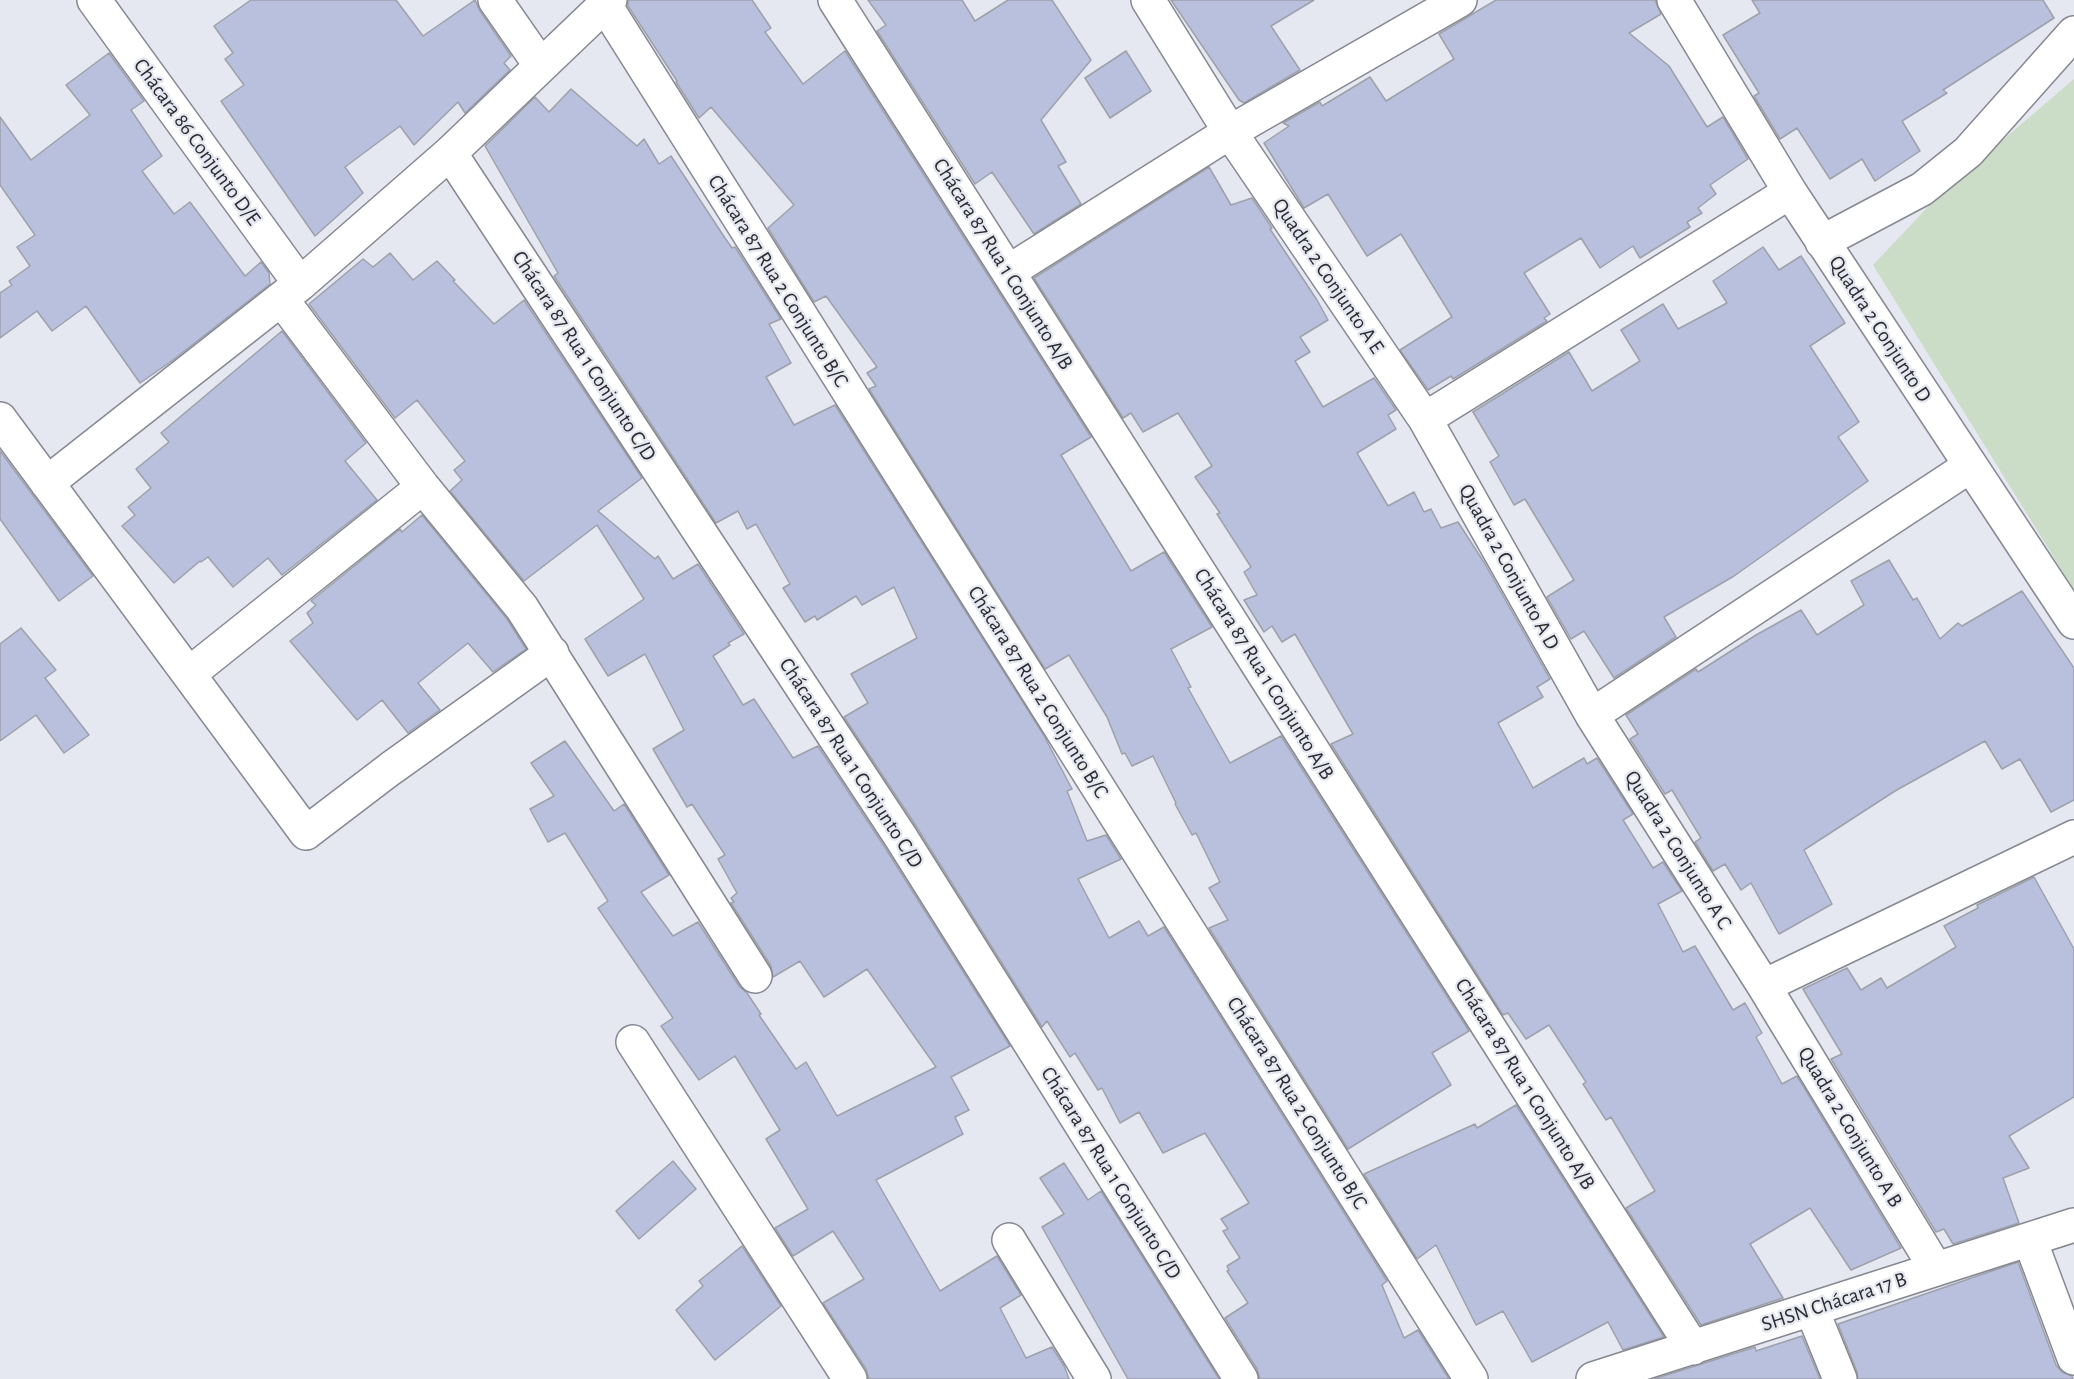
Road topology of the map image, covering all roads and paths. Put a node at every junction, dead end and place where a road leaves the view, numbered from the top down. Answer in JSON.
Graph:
{"nodes":[{"id":1,"x":94,"y":0,"type":"edge"},
{"id":2,"x":495,"y":0,"type":"edge"},
{"id":3,"x":835,"y":0,"type":"edge"},
{"id":4,"x":1148,"y":0,"type":"edge"},
{"id":5,"x":1461,"y":0,"type":"edge"},
{"id":6,"x":1674,"y":0,"type":"edge"},
{"id":7,"x":607,"y":2,"type":"edge"},
{"id":8,"x":2074,"y":33,"type":"edge"},
{"id":9,"x":541,"y":66,"type":"junction"},
{"id":10,"x":1230,"y":132,"type":"junction"},
{"id":11,"x":450,"y":153,"type":"junction"},
{"id":12,"x":1790,"y":192,"type":"junction"},
{"id":13,"x":1822,"y":242,"type":"junction"},
{"id":14,"x":1008,"y":272,"type":"junction"},
{"id":15,"x":291,"y":292,"type":"junction"},
{"id":16,"x":0,"y":419,"type":"edge"},
{"id":17,"x":1425,"y":419,"type":"junction"},
{"id":18,"x":1970,"y":466,"type":"junction"},
{"id":19,"x":47,"y":483,"type":"junction"},
{"id":20,"x":423,"y":487,"type":"junction"},
{"id":21,"x":2074,"y":622,"type":"edge"},
{"id":22,"x":552,"y":653,"type":"junction"},
{"id":23,"x":189,"y":674,"type":"junction"},
{"id":24,"x":1592,"y":715,"type":"junction"},
{"id":25,"x":2074,"y":837,"type":"edge"},
{"id":26,"x":755,"y":976,"type":"dead end"},
{"id":27,"x":1764,"y":986,"type":"junction"},
{"id":28,"x":633,"y":1042,"type":"dead end"},
{"id":29,"x":2074,"y":1225,"type":"edge"},
{"id":30,"x":2030,"y":1239,"type":"junction"},
{"id":31,"x":1009,"y":1240,"type":"dead end"},
{"id":32,"x":1936,"y":1269,"type":"junction"},
{"id":33,"x":1812,"y":1310,"type":"junction"},
{"id":34,"x":1693,"y":1348,"type":"junction"},
{"id":35,"x":2074,"y":1358,"type":"edge"},
{"id":36,"x":1599,"y":1378,"type":"edge"},
{"id":37,"x":850,"y":1379,"type":"edge"},
{"id":38,"x":1094,"y":1379,"type":"edge"},
{"id":39,"x":1241,"y":1379,"type":"edge"},
{"id":40,"x":1471,"y":1379,"type":"edge"},
{"id":41,"x":1840,"y":1379,"type":"edge"}],
"edges":[{"from":1,"to":15,"type":"street","name":"Chácara 86 Conjunto D/E"},
{"from":2,"to":9,"type":"street"},
{"from":3,"to":14,"type":"street","name":"Chácara 87 Rua 1 Conjunto A/B"},
{"from":4,"to":10,"type":"street","name":"Quadra 2 Conjunto A E"},
{"from":5,"to":10,"type":"street"},
{"from":6,"to":12,"type":"street","name":"Quadra 2 Conjunto D"},
{"from":7,"to":9,"type":"street"},
{"from":7,"to":40,"type":"street","name":"Chácara 87 Rua 2 Conjunto B/C"},
{"from":8,"to":13,"type":"street"},
{"from":9,"to":11,"type":"street"},
{"from":10,"to":14,"type":"street"},
{"from":10,"to":17,"type":"street","name":"Quadra 2 Conjunto A E"},
{"from":11,"to":15,"type":"street"},
{"from":11,"to":39,"type":"street","name":"Chácara 87 Rua 1 Conjunto C/D"},
{"from":12,"to":13,"type":"street","name":"Quadra 2 Conjunto D"},
{"from":12,"to":17,"type":"street"},
{"from":13,"to":18,"type":"street","name":"Quadra 2 Conjunto D"},
{"from":14,"to":34,"type":"street","name":"Chácara 87 Rua 1 Conjunto A/B"},
{"from":15,"to":19,"type":"street"},
{"from":15,"to":20,"type":"street","name":"Chácara 86 Conjunto D/E"},
{"from":16,"to":19,"type":"street"},
{"from":17,"to":24,"type":"street","name":"Quadra 2 Conjunto A D"},
{"from":18,"to":21,"type":"street","name":"Quadra 2 Conjunto D"},
{"from":18,"to":24,"type":"street"},
{"from":19,"to":23,"type":"street"},
{"from":20,"to":22,"type":"street","name":"Chácara 86 Conjunto D/E"},
{"from":20,"to":23,"type":"street"},
{"from":22,"to":23,"type":"street"},
{"from":22,"to":26,"type":"street","name":"Chácara 86 Conjunto D/E"},
{"from":24,"to":27,"type":"street","name":"Quadra 2 Conjunto A C"},
{"from":25,"to":27,"type":"street"},
{"from":27,"to":32,"type":"street","name":"Quadra 2 Conjunto A B"},
{"from":28,"to":37,"type":"street"},
{"from":29,"to":30,"type":"street","name":"SHSN Chácara 17 B"},
{"from":30,"to":32,"type":"street","name":"SHSN Chácara 17 B"},
{"from":30,"to":35,"type":"street"},
{"from":31,"to":38,"type":"street"},
{"from":32,"to":33,"type":"street","name":"SHSN Chácara 17 B"},
{"from":33,"to":34,"type":"street","name":"SHSN Chácara 17 B"},
{"from":33,"to":41,"type":"street"},
{"from":34,"to":36,"type":"street","name":"SHSN Chácara 17 B"}]}
